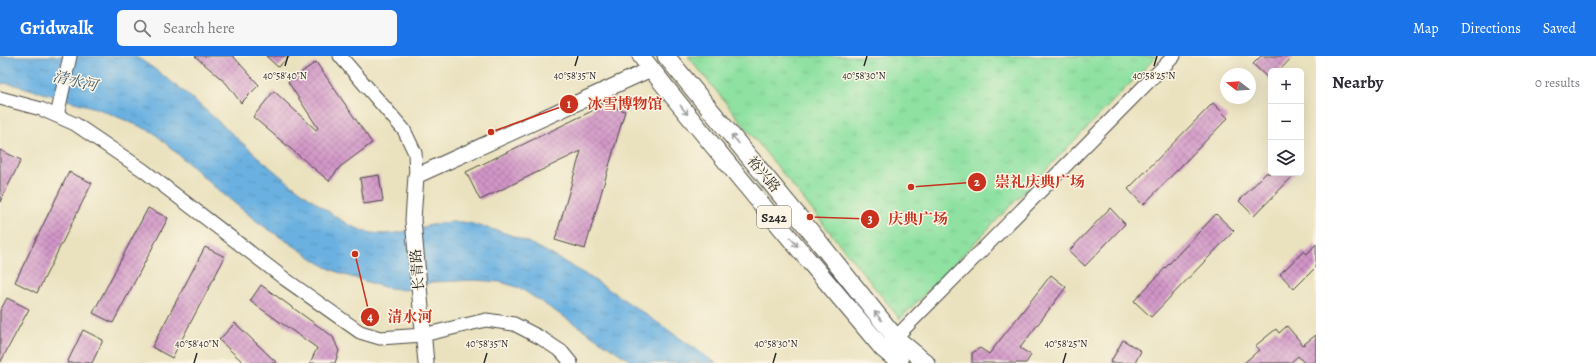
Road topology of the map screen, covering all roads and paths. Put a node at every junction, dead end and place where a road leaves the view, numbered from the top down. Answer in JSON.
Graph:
{"nodes":[{"id":1,"x":70,"y":56,"type":"edge"},
{"id":2,"x":340,"y":56,"type":"edge"},
{"id":3,"x":1174,"y":56,"type":"edge"},
{"id":4,"x":668,"y":59,"type":"edge"},
{"id":5,"x":646,"y":62,"type":"edge"},
{"id":6,"x":0,"y":98,"type":"edge"},
{"id":7,"x":57,"y":116,"type":"junction"},
{"id":8,"x":416,"y":176,"type":"junction"},
{"id":9,"x":423,"y":334,"type":"junction"},
{"id":10,"x":896,"y":338,"type":"junction"},
{"id":11,"x":883,"y":349,"type":"junction"},
{"id":12,"x":426,"y":363,"type":"edge"},
{"id":13,"x":571,"y":363,"type":"edge"},
{"id":14,"x":900,"y":363,"type":"edge"},
{"id":15,"x":926,"y":363,"type":"edge"}],
"edges":[{"from":1,"to":7,"type":"street"},
{"from":2,"to":8,"type":"street"},
{"from":3,"to":10,"type":"street"},
{"from":4,"to":5,"type":"street"},
{"from":10,"to":4,"type":"main road","name":"裕兴路","number":"S242","one_way":true},
{"from":5,"to":8,"type":"main road"},
{"from":5,"to":11,"type":"main road","name":"裕兴路","number":"S242","one_way":true},
{"from":6,"to":7,"type":"street"},
{"from":7,"to":9,"type":"street"},
{"from":8,"to":9,"type":"main road","name":"长青路"},
{"from":9,"to":12,"type":"main road","name":"长青路"},
{"from":9,"to":13,"type":"street"},
{"from":10,"to":11,"type":"street"},
{"from":10,"to":15,"type":"main road","name":"裕兴路","number":"S242"},
{"from":11,"to":14,"type":"main road","name":"裕兴路","number":"S242"}]}
